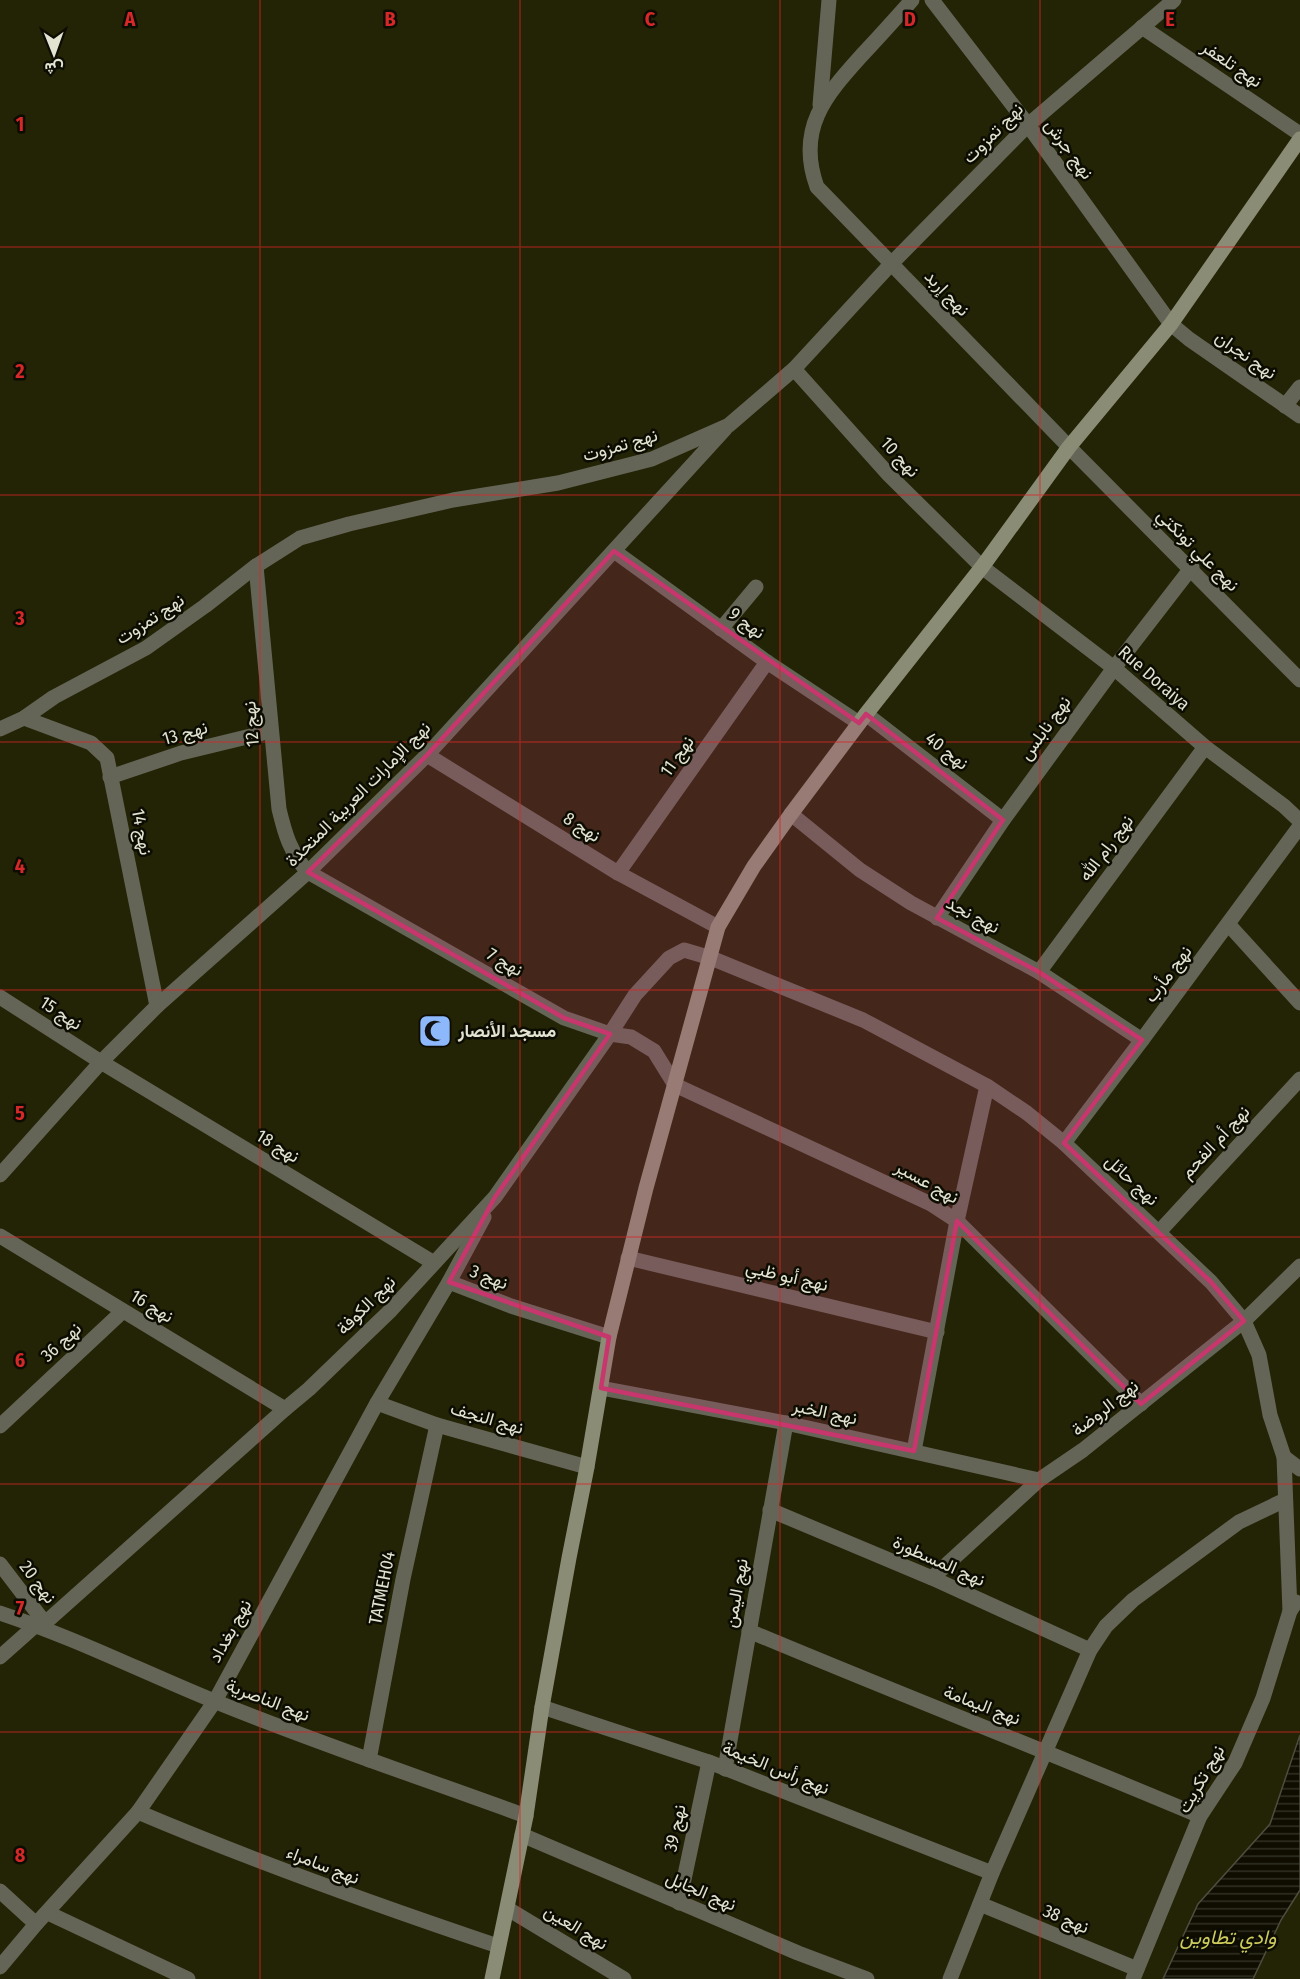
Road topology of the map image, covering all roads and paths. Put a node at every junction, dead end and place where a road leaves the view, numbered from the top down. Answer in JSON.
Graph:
{"nodes":[{"id":1,"x":829,"y":0,"type":"edge"},
{"id":2,"x":912,"y":0,"type":"edge"},
{"id":3,"x":932,"y":0,"type":"edge"},
{"id":4,"x":1174,"y":0,"type":"edge"},
{"id":5,"x":1142,"y":27,"type":"junction"},
{"id":6,"x":820,"y":107,"type":"junction"},
{"id":7,"x":1028,"y":124,"type":"junction"},
{"id":8,"x":1300,"y":134,"type":"edge"},
{"id":9,"x":1300,"y":139,"type":"edge"},
{"id":10,"x":891,"y":264,"type":"junction"},
{"id":11,"x":1171,"y":324,"type":"junction"},
{"id":12,"x":794,"y":369,"type":"junction"},
{"id":13,"x":1300,"y":387,"type":"edge"},
{"id":14,"x":1285,"y":406,"type":"junction"},
{"id":15,"x":1300,"y":416,"type":"edge"},
{"id":16,"x":729,"y":425,"type":"junction"},
{"id":17,"x":1069,"y":447,"type":"junction"},
{"id":18,"x":614,"y":551,"type":"junction"},
{"id":19,"x":256,"y":566,"type":"junction"},
{"id":20,"x":982,"y":567,"type":"junction"},
{"id":21,"x":1191,"y":568,"type":"junction"},
{"id":22,"x":756,"y":587,"type":"dead end"},
{"id":23,"x":721,"y":629,"type":"junction"},
{"id":24,"x":767,"y":662,"type":"junction"},
{"id":25,"x":1114,"y":668,"type":"junction"},
{"id":26,"x":1300,"y":680,"type":"edge"},
{"id":27,"x":24,"y":718,"type":"junction"},
{"id":28,"x":863,"y":718,"type":"junction"},
{"id":29,"x":0,"y":729,"type":"edge"},
{"id":30,"x":271,"y":731,"type":"junction"},
{"id":31,"x":1205,"y":747,"type":"junction"},
{"id":32,"x":427,"y":755,"type":"junction"},
{"id":33,"x":110,"y":777,"type":"junction"},
{"id":34,"x":791,"y":814,"type":"junction"},
{"id":35,"x":1003,"y":820,"type":"junction"},
{"id":36,"x":1300,"y":821,"type":"edge"},
{"id":37,"x":1300,"y":826,"type":"edge"},
{"id":38,"x":308,"y":872,"type":"junction"},
{"id":39,"x":618,"y":873,"type":"junction"},
{"id":40,"x":937,"y":918,"type":"junction"},
{"id":41,"x":1229,"y":925,"type":"junction"},
{"id":42,"x":718,"y":927,"type":"junction"},
{"id":43,"x":711,"y":958,"type":"junction"},
{"id":44,"x":1039,"y":972,"type":"junction"},
{"id":45,"x":0,"y":997,"type":"edge"},
{"id":46,"x":1300,"y":1003,"type":"edge"},
{"id":47,"x":157,"y":1006,"type":"junction"},
{"id":48,"x":610,"y":1034,"type":"junction"},
{"id":49,"x":1142,"y":1040,"type":"junction"},
{"id":50,"x":101,"y":1062,"type":"junction"},
{"id":51,"x":1300,"y":1079,"type":"edge"},
{"id":52,"x":675,"y":1084,"type":"junction"},
{"id":53,"x":987,"y":1086,"type":"junction"},
{"id":54,"x":1064,"y":1143,"type":"junction"},
{"id":55,"x":0,"y":1175,"type":"edge"},
{"id":56,"x":495,"y":1197,"type":"junction"},
{"id":57,"x":957,"y":1221,"type":"junction"},
{"id":58,"x":1159,"y":1232,"type":"junction"},
{"id":59,"x":0,"y":1236,"type":"edge"},
{"id":60,"x":628,"y":1258,"type":"junction"},
{"id":61,"x":434,"y":1263,"type":"junction"},
{"id":62,"x":1300,"y":1266,"type":"edge"},
{"id":63,"x":448,"y":1282,"type":"junction"},
{"id":64,"x":123,"y":1311,"type":"junction"},
{"id":65,"x":1244,"y":1321,"type":"junction"},
{"id":66,"x":937,"y":1332,"type":"junction"},
{"id":67,"x":609,"y":1337,"type":"junction"},
{"id":68,"x":601,"y":1388,"type":"junction"},
{"id":69,"x":377,"y":1403,"type":"junction"},
{"id":70,"x":1141,"y":1404,"type":"junction"},
{"id":71,"x":285,"y":1409,"type":"junction"},
{"id":72,"x":786,"y":1423,"type":"junction"},
{"id":73,"x":437,"y":1425,"type":"junction"},
{"id":74,"x":0,"y":1426,"type":"edge"},
{"id":75,"x":914,"y":1451,"type":"junction"},
{"id":76,"x":1284,"y":1456,"type":"junction"},
{"id":77,"x":587,"y":1467,"type":"junction"},
{"id":78,"x":1300,"y":1470,"type":"edge"},
{"id":79,"x":1039,"y":1480,"type":"junction"},
{"id":80,"x":1285,"y":1500,"type":"junction"},
{"id":81,"x":771,"y":1510,"type":"junction"},
{"id":82,"x":0,"y":1564,"type":"edge"},
{"id":83,"x":932,"y":1578,"type":"junction"},
{"id":84,"x":1300,"y":1597,"type":"edge"},
{"id":85,"x":1290,"y":1611,"type":"junction"},
{"id":86,"x":0,"y":1613,"type":"edge"},
{"id":87,"x":40,"y":1624,"type":"junction"},
{"id":88,"x":749,"y":1631,"type":"junction"},
{"id":89,"x":1090,"y":1650,"type":"junction"},
{"id":90,"x":0,"y":1657,"type":"edge"},
{"id":91,"x":215,"y":1701,"type":"junction"},
{"id":92,"x":542,"y":1707,"type":"junction"},
{"id":93,"x":1046,"y":1751,"type":"junction"},
{"id":94,"x":369,"y":1760,"type":"junction"},
{"id":95,"x":709,"y":1762,"type":"junction"},
{"id":96,"x":724,"y":1769,"type":"junction"},
{"id":97,"x":138,"y":1812,"type":"junction"},
{"id":98,"x":526,"y":1816,"type":"junction"},
{"id":99,"x":1200,"y":1816,"type":"junction"},
{"id":100,"x":522,"y":1835,"type":"junction"},
{"id":101,"x":992,"y":1874,"type":"junction"},
{"id":102,"x":0,"y":1892,"type":"edge"},
{"id":103,"x":679,"y":1903,"type":"junction"},
{"id":104,"x":980,"y":1904,"type":"junction"},
{"id":105,"x":508,"y":1909,"type":"junction"},
{"id":106,"x":48,"y":1913,"type":"junction"},
{"id":107,"x":36,"y":1924,"type":"junction"},
{"id":108,"x":498,"y":1946,"type":"junction"},
{"id":109,"x":0,"y":1967,"type":"edge"},
{"id":110,"x":1135,"y":1974,"type":"edge"},
{"id":111,"x":188,"y":1979,"type":"edge"},
{"id":112,"x":492,"y":1979,"type":"edge"},
{"id":113,"x":624,"y":1979,"type":"edge"},
{"id":114,"x":867,"y":1979,"type":"edge"},
{"id":115,"x":950,"y":1979,"type":"edge"}],
"edges":[{"from":1,"to":6,"type":"street"},
{"from":2,"to":6,"type":"street"},
{"from":3,"to":7,"type":"street","name":"نهج جرش"},
{"from":4,"to":5,"type":"street","name":"نهج تمزوت"},
{"from":5,"to":7,"type":"street","name":"نهج تمزوت"},
{"from":5,"to":8,"type":"street","name":"نهج تلعفر"},
{"from":6,"to":10,"type":"street","name":"نهج إربد"},
{"from":7,"to":10,"type":"street","name":"نهج تمزوت"},
{"from":7,"to":11,"type":"street","name":"نهج جرش"},
{"from":9,"to":11,"type":"main road"},
{"from":10,"to":12,"type":"street","name":"نهج تمزوت"},
{"from":10,"to":17,"type":"street","name":"نهج إربد"},
{"from":11,"to":14,"type":"street","name":"نهج نجران"},
{"from":11,"to":17,"type":"main road"},
{"from":12,"to":16,"type":"street","name":"نهج تمزوت"},
{"from":12,"to":20,"type":"street","name":"نهج 10"},
{"from":13,"to":14,"type":"street"},
{"from":14,"to":15,"type":"street","name":"نهج نجران"},
{"from":16,"to":18,"type":"street","name":"نهج الإمارات العربية المتحدة"},
{"from":16,"to":19,"type":"street","name":"نهج تمزوت"},
{"from":17,"to":20,"type":"main road"},
{"from":17,"to":21,"type":"street","name":"نهج علي تونكتي"},
{"from":18,"to":23,"type":"street","name":"نهج 9"},
{"from":18,"to":32,"type":"street","name":"نهج الإمارات العربية المتحدة"},
{"from":19,"to":27,"type":"street","name":"نهج تمزوت"},
{"from":19,"to":30,"type":"street","name":"نهج 12"},
{"from":20,"to":25,"type":"street","name":"Rue Doraiya"},
{"from":20,"to":28,"type":"main road"},
{"from":21,"to":25,"type":"street","name":"نهج نابلس"},
{"from":21,"to":26,"type":"street","name":"نهج علي تونكتي"},
{"from":22,"to":23,"type":"street"},
{"from":23,"to":24,"type":"street","name":"نهج 9"},
{"from":24,"to":28,"type":"street","name":"نهج 9"},
{"from":24,"to":39,"type":"street","name":"نهج 11"},
{"from":25,"to":31,"type":"street","name":"Rue Doraiya"},
{"from":25,"to":35,"type":"street","name":"نهج نابلس"},
{"from":27,"to":29,"type":"street","name":"نهج تمزوت"},
{"from":27,"to":33,"type":"street","name":"نهج 14"},
{"from":28,"to":34,"type":"main road"},
{"from":28,"to":35,"type":"street","name":"نهج 40"},
{"from":30,"to":33,"type":"street","name":"نهج 13"},
{"from":30,"to":38,"type":"street","name":"نهج 12"},
{"from":31,"to":36,"type":"street","name":"Rue Doraiya"},
{"from":31,"to":44,"type":"street","name":"نهج رام الله"},
{"from":32,"to":38,"type":"street","name":"نهج الإمارات العربية المتحدة"},
{"from":32,"to":39,"type":"street","name":"نهج 8"},
{"from":33,"to":47,"type":"street","name":"نهج 14"},
{"from":34,"to":40,"type":"street","name":"نهج نجد"},
{"from":34,"to":42,"type":"main road"},
{"from":35,"to":40,"type":"street","name":"نهج نابلس"},
{"from":37,"to":41,"type":"street","name":"نهج مأرب"},
{"from":38,"to":47,"type":"street","name":"نهج الإمارات العربية المتحدة"},
{"from":38,"to":48,"type":"street","name":"نهج 7"},
{"from":39,"to":42,"type":"street","name":"نهج 8"},
{"from":40,"to":44,"type":"street","name":"نهج نجد"},
{"from":41,"to":46,"type":"street"},
{"from":41,"to":49,"type":"street","name":"نهج مأرب"},
{"from":42,"to":43,"type":"main road"},
{"from":43,"to":48,"type":"street","name":"نهج الكوفة"},
{"from":43,"to":52,"type":"main road"},
{"from":43,"to":53,"type":"street","name":"نهج حائل"},
{"from":44,"to":49,"type":"street","name":"نهج نجد"},
{"from":45,"to":50,"type":"street","name":"نهج 15"},
{"from":47,"to":50,"type":"street","name":"نهج الإمارات العربية المتحدة"},
{"from":48,"to":52,"type":"street","name":"نهج 7"},
{"from":48,"to":56,"type":"street","name":"نهج الكوفة"},
{"from":49,"to":54,"type":"street","name":"نهج مأرب"},
{"from":50,"to":55,"type":"street","name":"نهج الإمارات العربية المتحدة"},
{"from":50,"to":61,"type":"street","name":"نهج 18"},
{"from":51,"to":58,"type":"street","name":"نهج أم الفحم"},
{"from":52,"to":57,"type":"street","name":"نهج عسير"},
{"from":52,"to":60,"type":"main road"},
{"from":53,"to":54,"type":"street","name":"نهج حائل"},
{"from":53,"to":57,"type":"street"},
{"from":54,"to":58,"type":"street","name":"نهج حائل"},
{"from":56,"to":61,"type":"street","name":"نهج الكوفة"},
{"from":56,"to":63,"type":"street","name":"نهج 3"},
{"from":57,"to":66,"type":"street"},
{"from":57,"to":70,"type":"street","name":"نهج عسير"},
{"from":58,"to":65,"type":"street","name":"نهج حائل"},
{"from":59,"to":64,"type":"street","name":"نهج 16"},
{"from":60,"to":66,"type":"street","name":"نهج أبو ظبي"},
{"from":60,"to":67,"type":"main road"},
{"from":61,"to":71,"type":"street","name":"نهج الكوفة"},
{"from":62,"to":65,"type":"street","name":"نهج الروضة"},
{"from":63,"to":67,"type":"street","name":"نهج 3"},
{"from":63,"to":69,"type":"street","name":"نهج بغداد"},
{"from":64,"to":71,"type":"street","name":"نهج 16"},
{"from":64,"to":74,"type":"street","name":"نهج 36"},
{"from":65,"to":70,"type":"street","name":"نهج الروضة"},
{"from":65,"to":76,"type":"street","name":"نهج حائل"},
{"from":66,"to":75,"type":"street"},
{"from":67,"to":68,"type":"main road"},
{"from":68,"to":72,"type":"street","name":"نهج الخبر"},
{"from":68,"to":77,"type":"main road"},
{"from":69,"to":73,"type":"street","name":"نهج النجف"},
{"from":69,"to":91,"type":"street","name":"نهج بغداد"},
{"from":70,"to":79,"type":"street","name":"نهج الروضة"},
{"from":71,"to":87,"type":"street","name":"نهج الكوفة"},
{"from":72,"to":75,"type":"street","name":"نهج الخبر"},
{"from":72,"to":81,"type":"street","name":"نهج اليمن"},
{"from":73,"to":77,"type":"street","name":"نهج النجف"},
{"from":73,"to":94,"type":"street","name":"TATMEH04"},
{"from":75,"to":79,"type":"street","name":"نهج الخبر"},
{"from":76,"to":78,"type":"street"},
{"from":76,"to":80,"type":"street","name":"نهج حائل"},
{"from":77,"to":92,"type":"main road"},
{"from":79,"to":83,"type":"street","name":"نهج الروضة"},
{"from":80,"to":85,"type":"street","name":"نهج حائل"},
{"from":80,"to":89,"type":"street"},
{"from":81,"to":83,"type":"street","name":"نهج المسطورة"},
{"from":81,"to":88,"type":"street","name":"نهج اليمن"},
{"from":82,"to":87,"type":"street","name":"نهج 20"},
{"from":83,"to":89,"type":"street","name":"نهج المسطورة"},
{"from":84,"to":85,"type":"street","name":"نهج تكريت"},
{"from":85,"to":99,"type":"street","name":"نهج تكريت"},
{"from":86,"to":87,"type":"street","name":"نهج الناصرية"},
{"from":87,"to":90,"type":"street","name":"نهج الكوفة"},
{"from":87,"to":91,"type":"street","name":"نهج الناصرية"},
{"from":88,"to":93,"type":"street","name":"نهج اليمامة"},
{"from":88,"to":96,"type":"street","name":"نهج اليمن"},
{"from":89,"to":93,"type":"street"},
{"from":91,"to":94,"type":"street","name":"نهج الناصرية"},
{"from":91,"to":97,"type":"street","name":"نهج بغداد"},
{"from":92,"to":95,"type":"street","name":"نهج رأس الخيمة"},
{"from":92,"to":98,"type":"main road"},
{"from":93,"to":99,"type":"street","name":"نهج اليمامة"},
{"from":93,"to":101,"type":"street"},
{"from":94,"to":98,"type":"street","name":"نهج الناصرية"},
{"from":95,"to":96,"type":"street","name":"نهج رأس الخيمة"},
{"from":95,"to":103,"type":"street","name":"نهج 39"},
{"from":96,"to":101,"type":"street","name":"نهج رأس الخيمة"},
{"from":97,"to":106,"type":"street","name":"نهج بغداد"},
{"from":97,"to":108,"type":"street","name":"نهج سامراء"},
{"from":98,"to":100,"type":"main road"},
{"from":99,"to":110,"type":"street","name":"نهج تكريت"},
{"from":100,"to":103,"type":"street","name":"نهج الجابل"},
{"from":100,"to":105,"type":"main road"},
{"from":101,"to":104,"type":"street"},
{"from":102,"to":107,"type":"street"},
{"from":103,"to":114,"type":"street","name":"نهج الجابل"},
{"from":104,"to":110,"type":"street","name":"نهج 38"},
{"from":104,"to":115,"type":"street"},
{"from":105,"to":108,"type":"main road"},
{"from":105,"to":113,"type":"street","name":"نهج العين"},
{"from":106,"to":107,"type":"street","name":"نهج بغداد"},
{"from":106,"to":111,"type":"street"},
{"from":107,"to":109,"type":"street","name":"نهج بغداد"},
{"from":108,"to":112,"type":"main road"}]}
